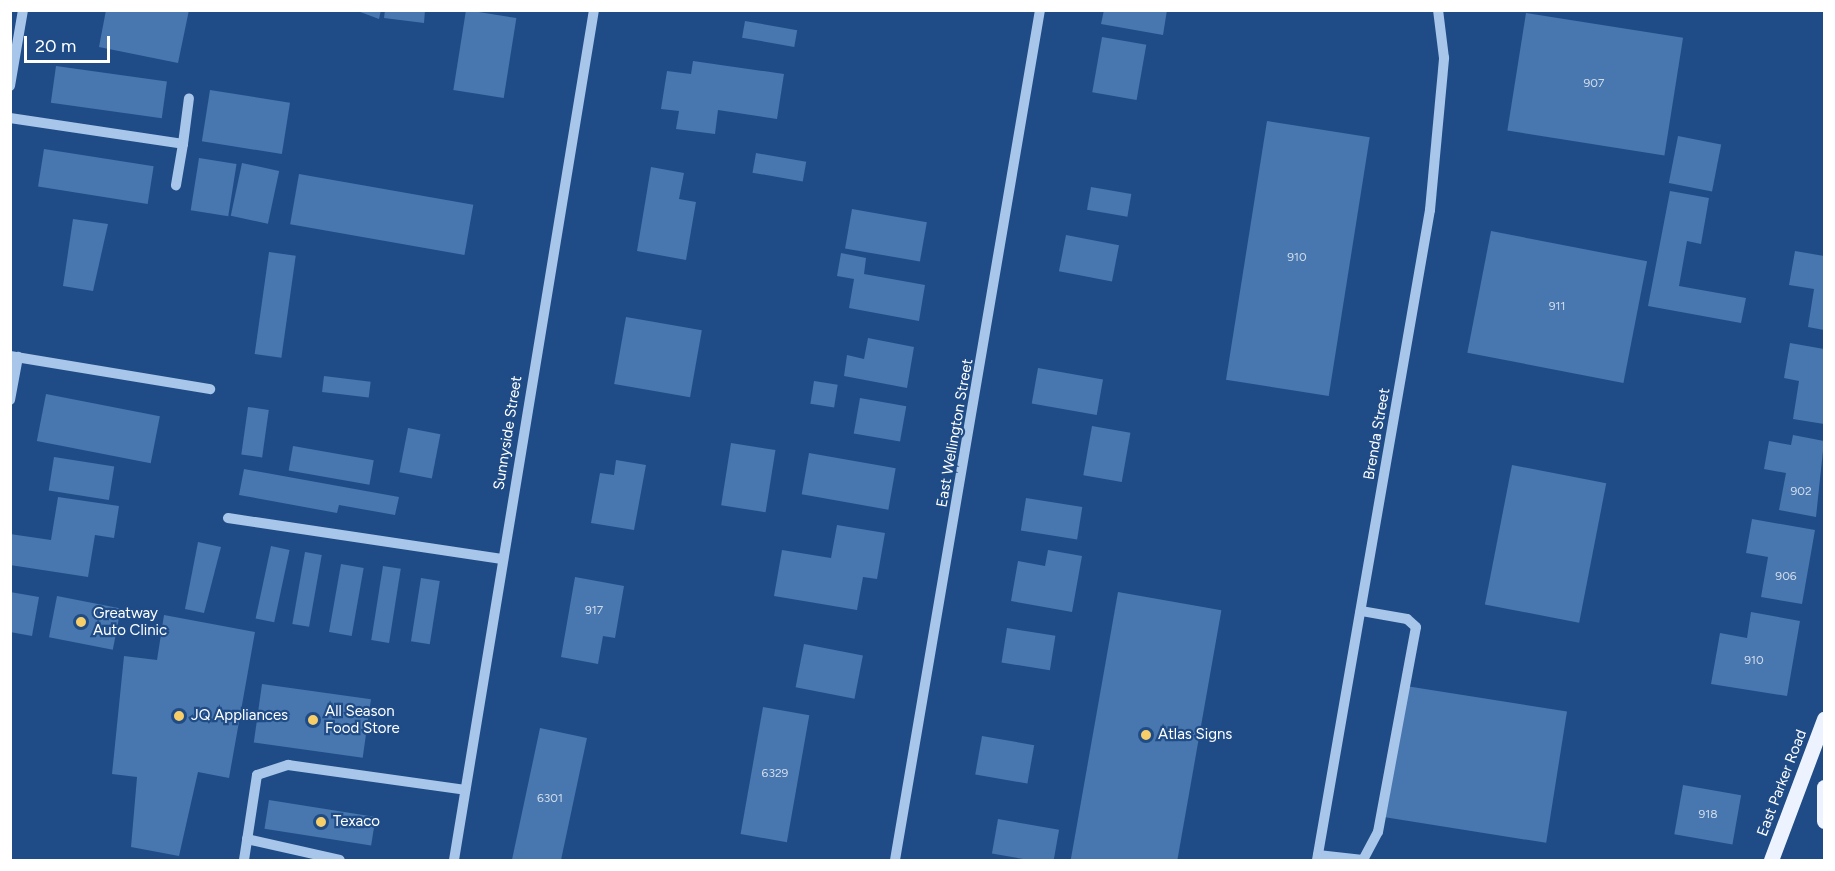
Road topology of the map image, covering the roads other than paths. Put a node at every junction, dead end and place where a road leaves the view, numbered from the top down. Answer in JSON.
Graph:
{"nodes":[{"id":1,"x":23,"y":10,"type":"edge"},
{"id":2,"x":594,"y":10,"type":"edge"},
{"id":3,"x":1040,"y":10,"type":"edge"},
{"id":4,"x":1438,"y":10,"type":"edge"},
{"id":5,"x":10,"y":86,"type":"edge"},
{"id":6,"x":189,"y":98,"type":"dead end"},
{"id":7,"x":10,"y":118,"type":"edge"},
{"id":8,"x":183,"y":144,"type":"junction"},
{"id":9,"x":176,"y":185,"type":"dead end"},
{"id":10,"x":14,"y":357,"type":"edge"},
{"id":11,"x":210,"y":389,"type":"dead end"},
{"id":12,"x":10,"y":400,"type":"edge"},
{"id":13,"x":228,"y":518,"type":"dead end"},
{"id":14,"x":502,"y":559,"type":"junction"},
{"id":15,"x":1361,"y":611,"type":"junction"},
{"id":16,"x":1824,"y":718,"type":"edge"},
{"id":17,"x":1824,"y":787,"type":"edge"},
{"id":18,"x":465,"y":790,"type":"junction"},
{"id":19,"x":1824,"y":821,"type":"edge"},
{"id":20,"x":247,"y":839,"type":"junction"},
{"id":21,"x":1318,"y":858,"type":"edge"},
{"id":22,"x":244,"y":861,"type":"edge"},
{"id":23,"x":340,"y":861,"type":"edge"},
{"id":24,"x":454,"y":861,"type":"edge"},
{"id":25,"x":895,"y":861,"type":"edge"},
{"id":26,"x":1771,"y":861,"type":"edge"}],
"edges":[{"from":1,"to":5,"type":"street"},
{"from":2,"to":14,"type":"street","name":"Sunnyside Street"},
{"from":3,"to":25,"type":"street","name":"East Wellington Street"},
{"from":4,"to":15,"type":"street","name":"Brenda Street"},
{"from":6,"to":8,"type":"street"},
{"from":7,"to":8,"type":"street"},
{"from":8,"to":9,"type":"street"},
{"from":10,"to":11,"type":"street"},
{"from":10,"to":12,"type":"street"},
{"from":13,"to":14,"type":"street"},
{"from":14,"to":18,"type":"street","name":"Sunnyside Street"},
{"from":15,"to":21,"type":"street","name":"Brenda Street"},
{"from":15,"to":21,"type":"street"},
{"from":16,"to":26,"type":"main road","name":"East Parker Road"},
{"from":17,"to":19,"type":"main road"},
{"from":18,"to":20,"type":"street"},
{"from":18,"to":24,"type":"street","name":"Sunnyside Street"},
{"from":20,"to":22,"type":"street"},
{"from":20,"to":23,"type":"street"}]}
